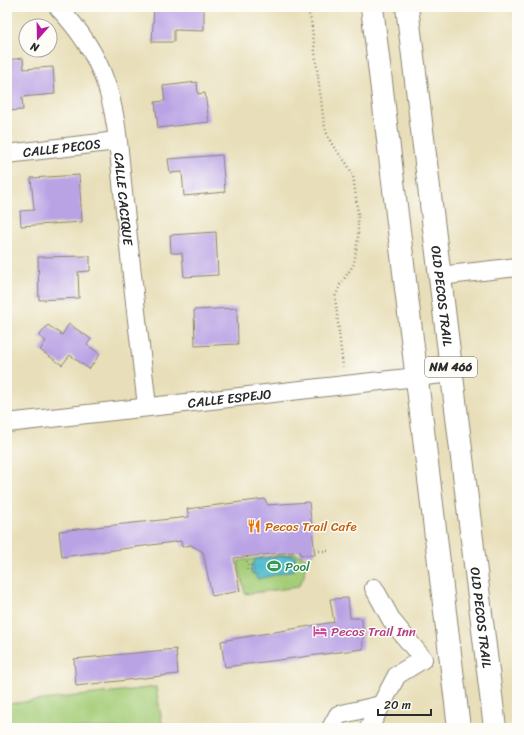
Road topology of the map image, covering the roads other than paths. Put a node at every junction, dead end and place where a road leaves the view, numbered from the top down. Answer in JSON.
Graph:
{"nodes":[{"id":1,"x":58,"y":7,"type":"edge"},
{"id":2,"x":372,"y":7,"type":"edge"},
{"id":3,"x":407,"y":7,"type":"edge"},
{"id":4,"x":117,"y":141,"type":"junction"},
{"id":5,"x":7,"y":154,"type":"edge"},
{"id":6,"x":517,"y":267,"type":"edge"},
{"id":7,"x":440,"y":276,"type":"junction"},
{"id":8,"x":452,"y":373,"type":"junction"},
{"id":9,"x":417,"y":376,"type":"junction"},
{"id":10,"x":147,"y":406,"type":"junction"},
{"id":11,"x":7,"y":423,"type":"edge"},
{"id":12,"x":374,"y":588,"type":"dead end"},
{"id":13,"x":381,"y":705,"type":"junction"},
{"id":14,"x":331,"y":728,"type":"edge"},
{"id":15,"x":369,"y":728,"type":"edge"},
{"id":16,"x":459,"y":728,"type":"edge"},
{"id":17,"x":495,"y":728,"type":"edge"}],
"edges":[{"from":1,"to":4,"type":"street","name":"CALLE CACIQUE"},
{"from":2,"to":9,"type":"main road","number":"NM 466"},
{"from":3,"to":7,"type":"main road","name":"OLD PECOS TRAIL","number":"NM 466"},
{"from":4,"to":5,"type":"street","name":"CALLE PECOS"},
{"from":4,"to":10,"type":"street","name":"CALLE CACIQUE"},
{"from":6,"to":7,"type":"street"},
{"from":7,"to":8,"type":"main road","name":"OLD PECOS TRAIL","number":"NM 466"},
{"from":8,"to":9,"type":"street","name":"CALLE ESPEJO"},
{"from":8,"to":17,"type":"main road","name":"OLD PECOS TRAIL","number":"NM 466"},
{"from":9,"to":10,"type":"street","name":"CALLE ESPEJO"},
{"from":9,"to":16,"type":"main road","number":"NM 466"},
{"from":10,"to":11,"type":"street","name":"CALLE ESPEJO"},
{"from":12,"to":13,"type":"street"},
{"from":13,"to":14,"type":"street"},
{"from":13,"to":15,"type":"street"}]}
